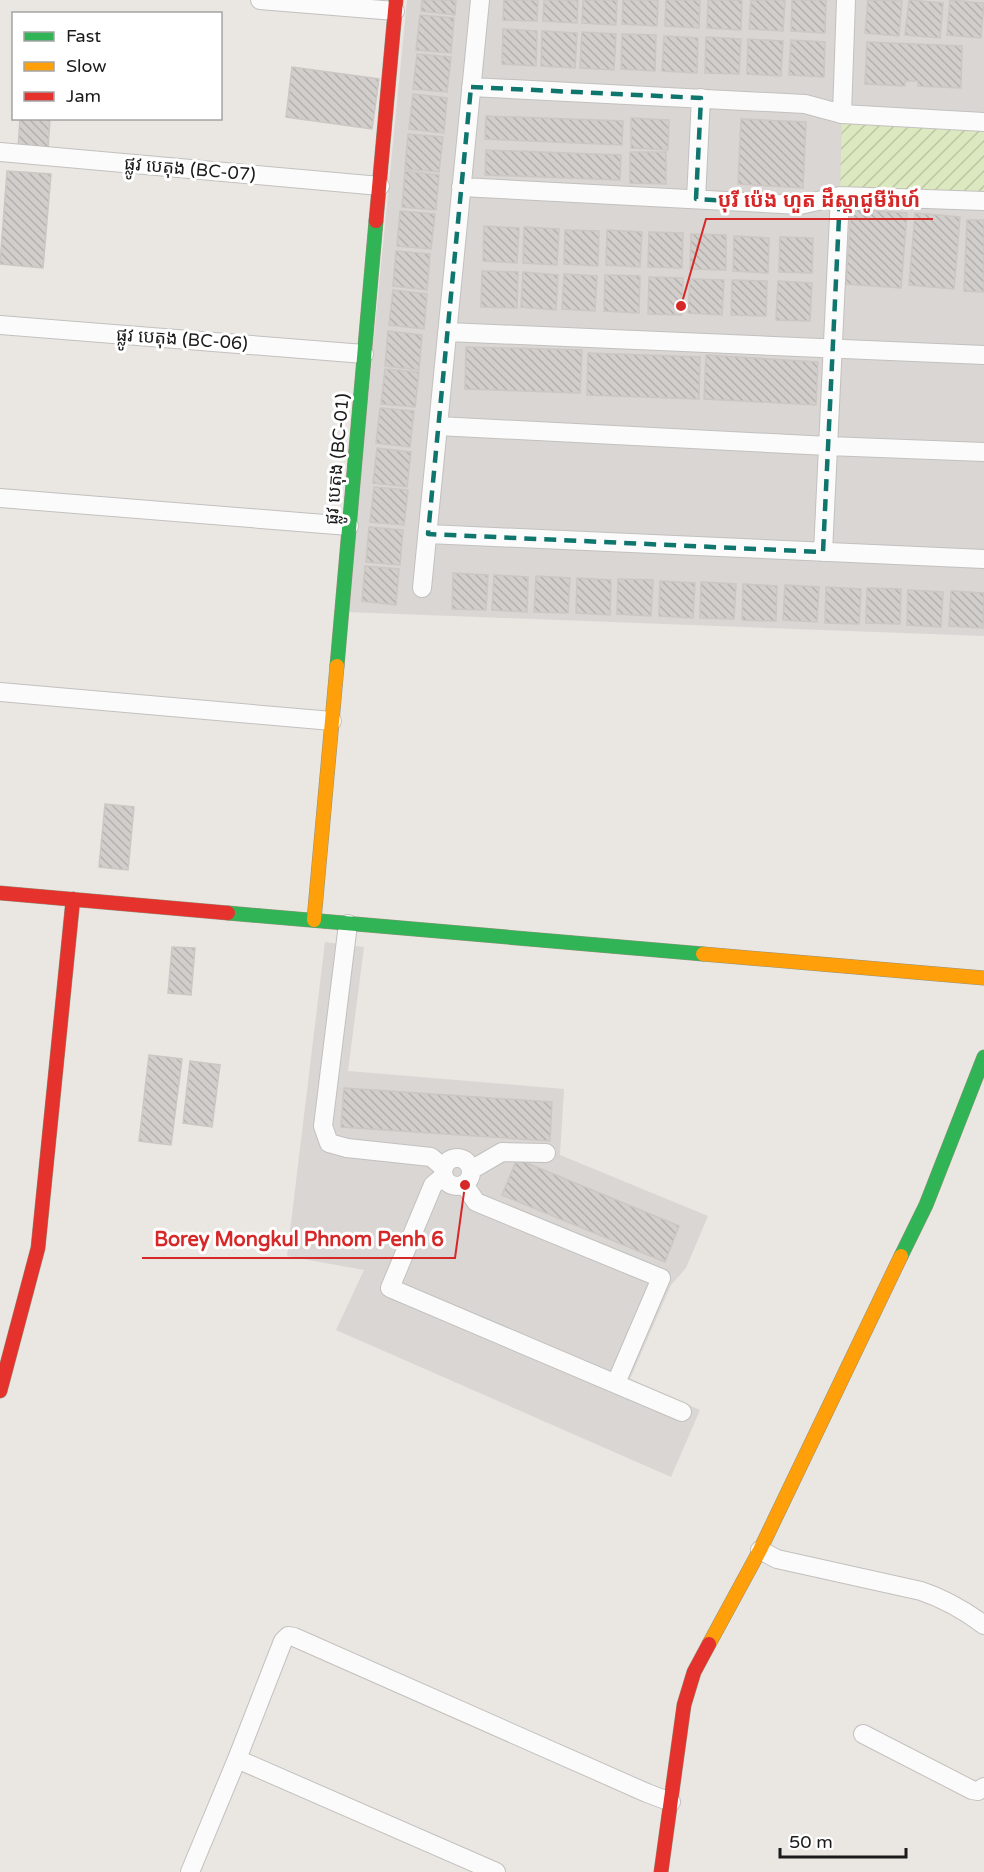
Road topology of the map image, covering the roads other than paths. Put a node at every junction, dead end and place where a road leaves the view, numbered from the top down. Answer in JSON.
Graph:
{"nodes":[{"id":1,"x":260,"y":0,"type":"edge"},
{"id":2,"x":480,"y":0,"type":"edge"},
{"id":3,"x":846,"y":0,"type":"edge"},
{"id":4,"x":396,"y":6,"type":"edge"},
{"id":5,"x":471,"y":87,"type":"junction"},
{"id":6,"x":701,"y":98,"type":"junction"},
{"id":7,"x":842,"y":114,"type":"junction"},
{"id":8,"x":984,"y":122,"type":"edge"},
{"id":9,"x":0,"y":152,"type":"edge"},
{"id":10,"x":380,"y":186,"type":"junction"},
{"id":11,"x":461,"y":187,"type":"junction"},
{"id":12,"x":840,"y":196,"type":"junction"},
{"id":13,"x":696,"y":199,"type":"junction"},
{"id":14,"x":984,"y":201,"type":"edge"},
{"id":15,"x":0,"y":325,"type":"edge"},
{"id":16,"x":447,"y":332,"type":"junction"},
{"id":17,"x":832,"y":350,"type":"junction"},
{"id":18,"x":364,"y":354,"type":"junction"},
{"id":19,"x":984,"y":355,"type":"edge"},
{"id":20,"x":438,"y":426,"type":"junction"},
{"id":21,"x":828,"y":446,"type":"junction"},
{"id":22,"x":984,"y":452,"type":"edge"},
{"id":23,"x":0,"y":498,"type":"edge"},
{"id":24,"x":349,"y":526,"type":"junction"},
{"id":25,"x":428,"y":534,"type":"junction"},
{"id":26,"x":824,"y":552,"type":"junction"},
{"id":27,"x":984,"y":559,"type":"edge"},
{"id":28,"x":422,"y":588,"type":"dead end"},
{"id":29,"x":0,"y":692,"type":"edge"},
{"id":30,"x":332,"y":721,"type":"junction"},
{"id":31,"x":0,"y":893,"type":"edge"},
{"id":32,"x":73,"y":899,"type":"junction"},
{"id":33,"x":314,"y":920,"type":"junction"},
{"id":34,"x":348,"y":924,"type":"junction"},
{"id":35,"x":984,"y":978,"type":"edge"},
{"id":36,"x":984,"y":1058,"type":"edge"},
{"id":37,"x":546,"y":1153,"type":"dead end"},
{"id":38,"x":444,"y":1172,"type":"junction"},
{"id":39,"x":467,"y":1177,"type":"junction"},
{"id":40,"x":616,"y":1383,"type":"junction"},
{"id":41,"x":0,"y":1391,"type":"edge"},
{"id":42,"x":681,"y":1412,"type":"dead end"},
{"id":43,"x":760,"y":1550,"type":"junction"},
{"id":44,"x":984,"y":1625,"type":"edge"},
{"id":45,"x":863,"y":1734,"type":"dead end"},
{"id":46,"x":237,"y":1759,"type":"junction"},
{"id":47,"x":984,"y":1787,"type":"edge"},
{"id":48,"x":671,"y":1802,"type":"junction"},
{"id":49,"x":190,"y":1872,"type":"edge"},
{"id":50,"x":496,"y":1872,"type":"edge"},
{"id":51,"x":661,"y":1872,"type":"edge"}],
"edges":[{"from":1,"to":4,"type":"street"},
{"from":2,"to":5,"type":"street"},
{"from":3,"to":7,"type":"street"},
{"from":4,"to":10,"type":"street","name":"ផ្លូវ បេតុង (BC-01)"},
{"from":5,"to":6,"type":"street"},
{"from":5,"to":11,"type":"street"},
{"from":6,"to":7,"type":"street"},
{"from":6,"to":13,"type":"street"},
{"from":7,"to":8,"type":"street"},
{"from":9,"to":10,"type":"street","name":"ផ្លូវ បេតុង (BC-07)"},
{"from":10,"to":18,"type":"street","name":"ផ្លូវ បេតុង (BC-01)"},
{"from":11,"to":13,"type":"street"},
{"from":11,"to":16,"type":"street"},
{"from":12,"to":13,"type":"street"},
{"from":12,"to":14,"type":"street"},
{"from":12,"to":17,"type":"street"},
{"from":15,"to":18,"type":"street","name":"ផ្លូវ បេតុង (BC-06)"},
{"from":16,"to":17,"type":"street"},
{"from":16,"to":20,"type":"street"},
{"from":17,"to":19,"type":"street"},
{"from":17,"to":21,"type":"street"},
{"from":18,"to":24,"type":"street","name":"ផ្លូវ បេតុង (BC-01)"},
{"from":20,"to":21,"type":"street"},
{"from":20,"to":25,"type":"street"},
{"from":21,"to":22,"type":"street"},
{"from":21,"to":26,"type":"street"},
{"from":23,"to":24,"type":"street"},
{"from":24,"to":30,"type":"street","name":"ផ្លូវ បេតុង (BC-01)"},
{"from":25,"to":26,"type":"street"},
{"from":25,"to":28,"type":"street"},
{"from":26,"to":27,"type":"street"},
{"from":29,"to":30,"type":"street"},
{"from":30,"to":33,"type":"street","name":"ផ្លូវ បេតុង (BC-01)"},
{"from":31,"to":32,"type":"street"},
{"from":32,"to":33,"type":"street"},
{"from":32,"to":41,"type":"street"},
{"from":33,"to":34,"type":"street"},
{"from":34,"to":35,"type":"street"},
{"from":34,"to":38,"type":"street"},
{"from":36,"to":43,"type":"street"},
{"from":37,"to":39,"type":"street"},
{"from":38,"to":39,"type":"street"},
{"from":38,"to":39,"type":"street"},
{"from":38,"to":40,"type":"street"},
{"from":39,"to":40,"type":"street"},
{"from":40,"to":42,"type":"street"},
{"from":43,"to":44,"type":"street"},
{"from":43,"to":48,"type":"street"},
{"from":45,"to":47,"type":"street"},
{"from":46,"to":48,"type":"street"},
{"from":46,"to":49,"type":"street"},
{"from":46,"to":50,"type":"street"},
{"from":48,"to":51,"type":"street"}]}
